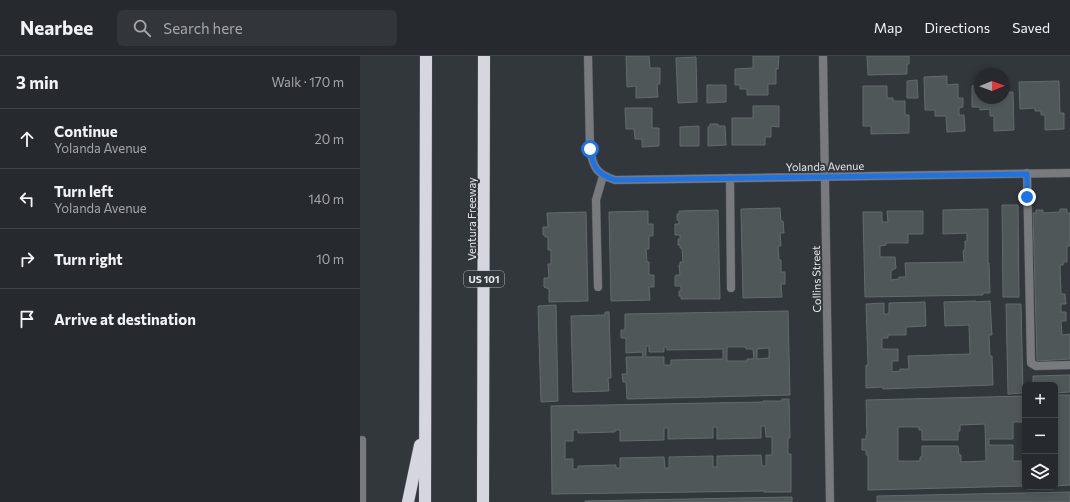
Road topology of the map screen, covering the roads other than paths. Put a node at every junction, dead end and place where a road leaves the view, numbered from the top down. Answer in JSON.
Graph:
{"nodes":[{"id":1,"x":426,"y":56,"type":"edge"},
{"id":2,"x":484,"y":56,"type":"edge"},
{"id":3,"x":588,"y":56,"type":"edge"},
{"id":4,"x":823,"y":56,"type":"edge"},
{"id":5,"x":1070,"y":173,"type":"edge"},
{"id":6,"x":1027,"y":174,"type":"junction"},
{"id":7,"x":603,"y":176,"type":"junction"},
{"id":8,"x":825,"y":177,"type":"junction"},
{"id":9,"x":730,"y":178,"type":"junction"},
{"id":10,"x":598,"y":287,"type":"dead end"},
{"id":11,"x":731,"y":288,"type":"dead end"},
{"id":12,"x":1070,"y":365,"type":"edge"},
{"id":13,"x":425,"y":422,"type":"junction"},
{"id":14,"x":362,"y":440,"type":"dead end"},
{"id":15,"x":362,"y":502,"type":"edge"},
{"id":16,"x":408,"y":502,"type":"edge"},
{"id":17,"x":425,"y":502,"type":"edge"},
{"id":18,"x":483,"y":502,"type":"edge"},
{"id":19,"x":830,"y":502,"type":"edge"}],
"edges":[{"from":1,"to":13,"type":"highway"},
{"from":2,"to":18,"type":"highway","name":"Ventura Freeway","number":"US 101"},
{"from":3,"to":7,"type":"street"},
{"from":4,"to":8,"type":"street","name":"Collins Street"},
{"from":5,"to":6,"type":"street","name":"Yolanda Avenue"},
{"from":6,"to":8,"type":"street","name":"Yolanda Avenue"},
{"from":6,"to":12,"type":"street"},
{"from":7,"to":9,"type":"street","name":"Yolanda Avenue"},
{"from":7,"to":10,"type":"street"},
{"from":8,"to":9,"type":"street","name":"Yolanda Avenue"},
{"from":8,"to":19,"type":"street","name":"Collins Street"},
{"from":9,"to":11,"type":"street"},
{"from":13,"to":16,"type":"highway"},
{"from":13,"to":17,"type":"highway"},
{"from":14,"to":15,"type":"street"}]}
